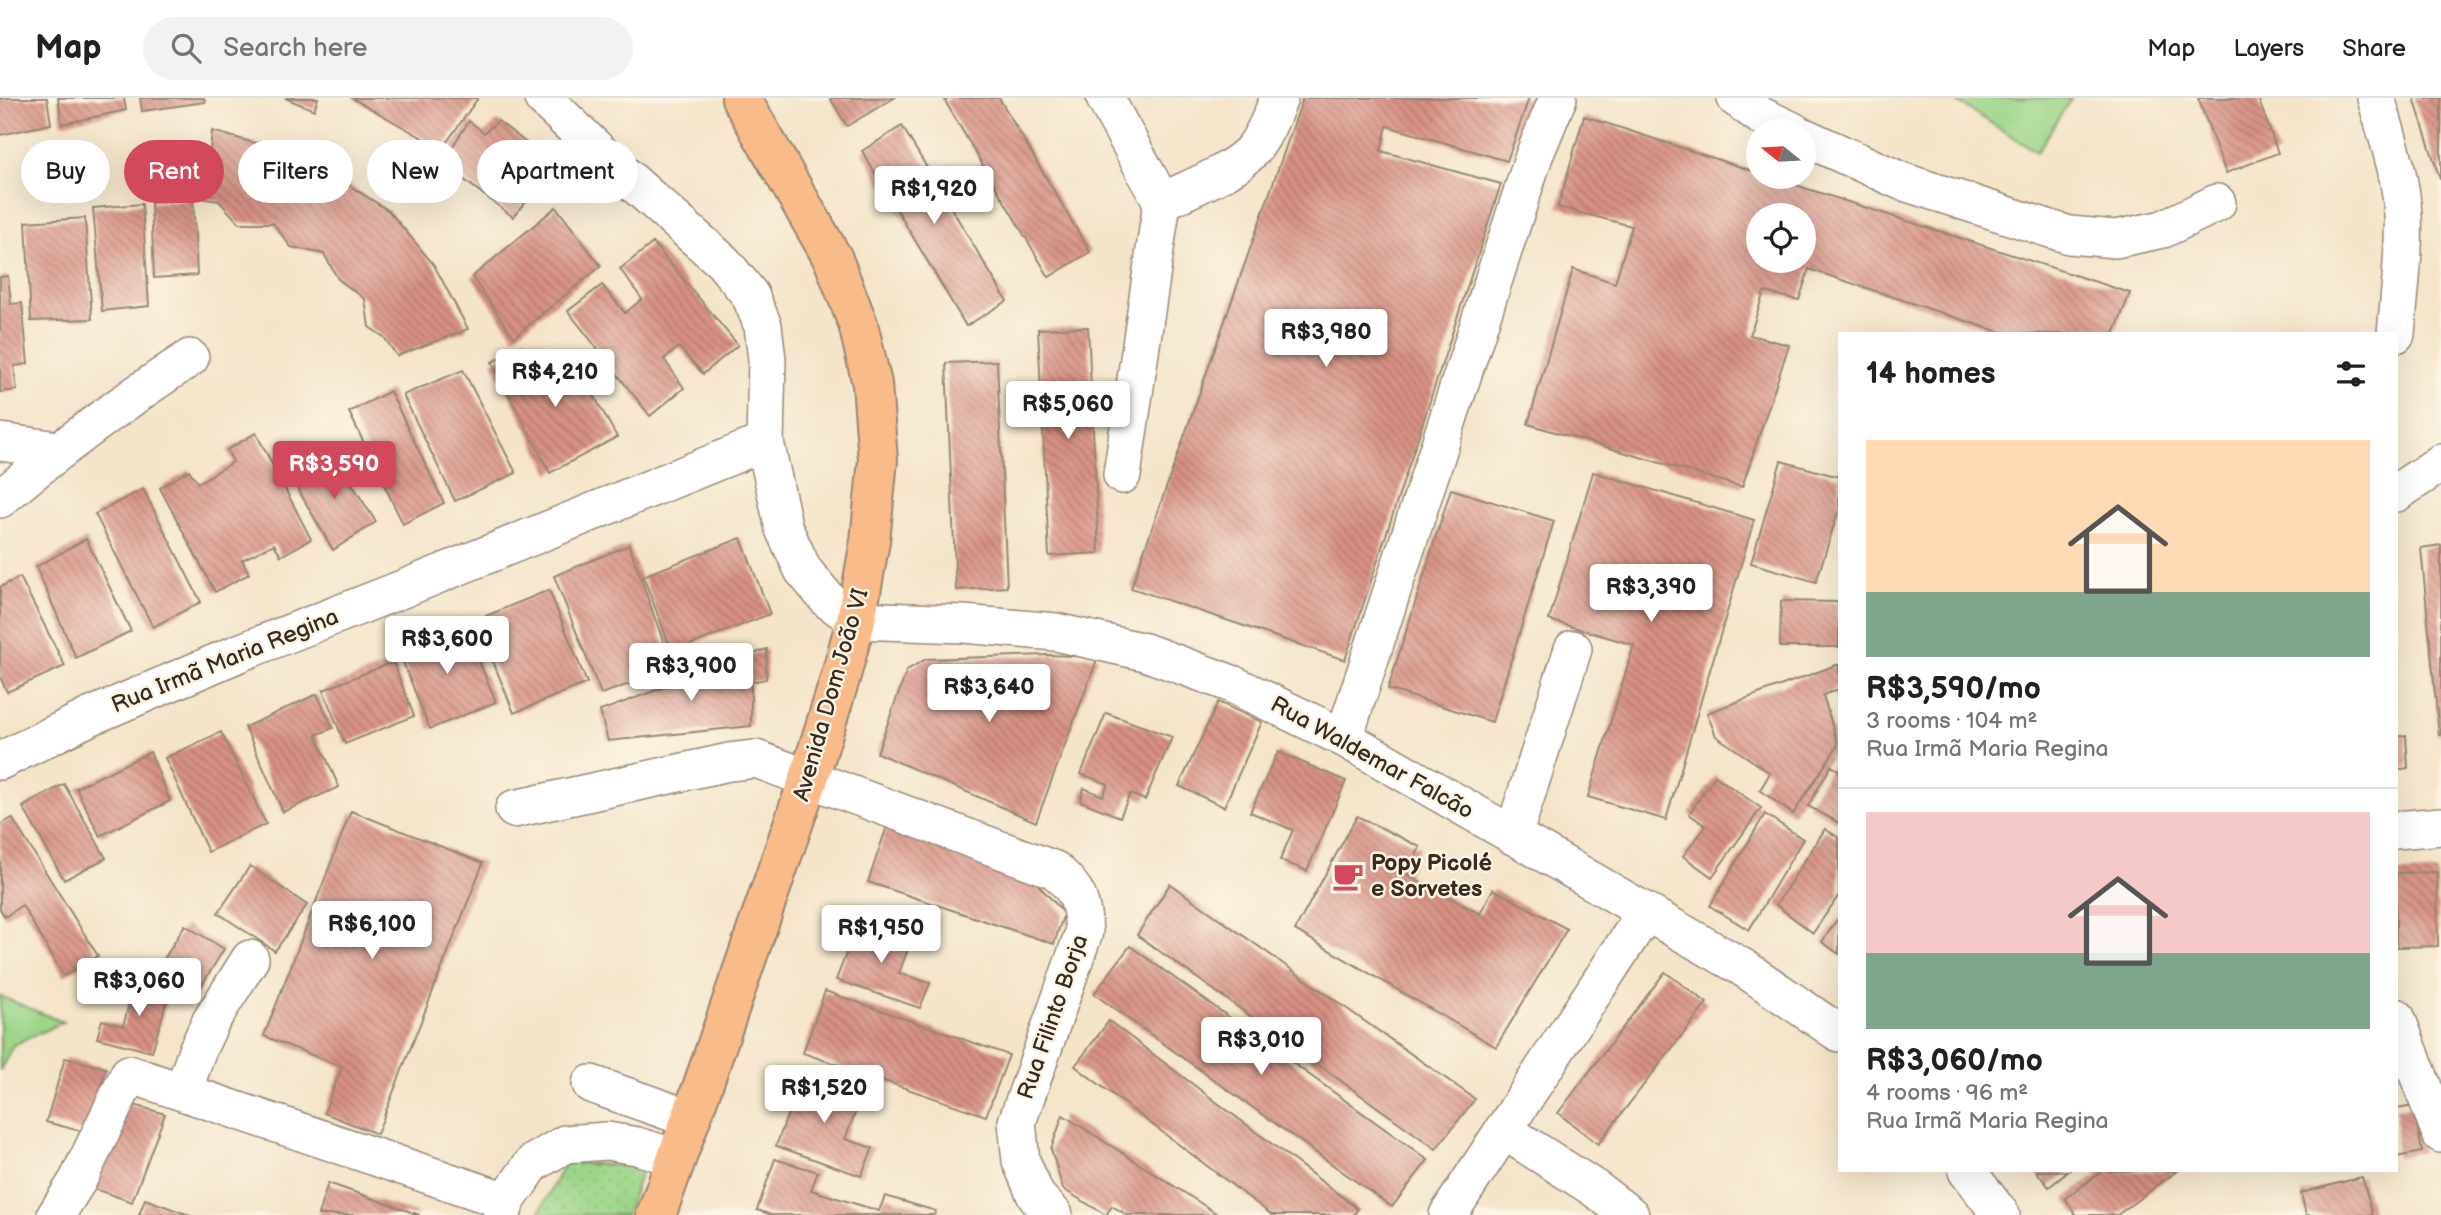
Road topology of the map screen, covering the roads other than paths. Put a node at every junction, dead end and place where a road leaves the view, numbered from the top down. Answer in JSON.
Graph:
{"nodes":[{"id":1,"x":543,"y":98,"type":"edge"},
{"id":2,"x":741,"y":98,"type":"edge"},
{"id":3,"x":1105,"y":98,"type":"edge"},
{"id":4,"x":1279,"y":98,"type":"edge"},
{"id":5,"x":1558,"y":98,"type":"edge"},
{"id":6,"x":1736,"y":98,"type":"edge"},
{"id":7,"x":2376,"y":98,"type":"edge"},
{"id":8,"x":1767,"y":119,"type":"edge"},
{"id":9,"x":1816,"y":142,"type":"edge"},
{"id":10,"x":1162,"y":202,"type":"junction"},
{"id":11,"x":2217,"y":204,"type":"dead end"},
{"id":12,"x":2396,"y":332,"type":"edge"},
{"id":13,"x":190,"y":358,"type":"dead end"},
{"id":14,"x":0,"y":442,"type":"edge"},
{"id":15,"x":765,"y":442,"type":"junction"},
{"id":16,"x":59,"y":450,"type":"junction"},
{"id":17,"x":2441,"y":463,"type":"edge"},
{"id":18,"x":1122,"y":475,"type":"dead end"},
{"id":19,"x":2398,"y":492,"type":"edge"},
{"id":20,"x":0,"y":499,"type":"edge"},
{"id":21,"x":856,"y":620,"type":"junction"},
{"id":22,"x":1573,"y":649,"type":"dead end"},
{"id":23,"x":1344,"y":738,"type":"junction"},
{"id":24,"x":0,"y":761,"type":"edge"},
{"id":25,"x":809,"y":778,"type":"junction"},
{"id":26,"x":514,"y":809,"type":"dead end"},
{"id":27,"x":2441,"y":826,"type":"edge"},
{"id":28,"x":2398,"y":830,"type":"edge"},
{"id":29,"x":1513,"y":836,"type":"junction"},
{"id":30,"x":1646,"y":912,"type":"junction"},
{"id":31,"x":250,"y":959,"type":"dead end"},
{"id":32,"x":2398,"y":1022,"type":"edge"},
{"id":33,"x":1838,"y":1032,"type":"edge"},
{"id":34,"x":591,"y":1084,"type":"dead end"},
{"id":35,"x":183,"y":1092,"type":"junction"},
{"id":36,"x":691,"y":1119,"type":"junction"},
{"id":37,"x":1503,"y":1130,"type":"junction"},
{"id":38,"x":2441,"y":1134,"type":"edge"},
{"id":39,"x":676,"y":1158,"type":"junction"},
{"id":40,"x":1968,"y":1172,"type":"edge"},
{"id":41,"x":504,"y":1208,"type":"edge"},
{"id":42,"x":56,"y":1215,"type":"edge"},
{"id":43,"x":656,"y":1215,"type":"edge"},
{"id":44,"x":1054,"y":1215,"type":"edge"},
{"id":45,"x":1448,"y":1215,"type":"edge"},
{"id":46,"x":1630,"y":1215,"type":"edge"},
{"id":47,"x":2001,"y":1215,"type":"edge"}],
"edges":[{"from":1,"to":15,"type":"street"},
{"from":2,"to":21,"type":"main road","name":"Avenida Dom João VI"},
{"from":3,"to":10,"type":"street"},
{"from":4,"to":10,"type":"street"},
{"from":5,"to":23,"type":"street"},
{"from":6,"to":8,"type":"street"},
{"from":7,"to":12,"type":"street"},
{"from":9,"to":11,"type":"street"},
{"from":10,"to":18,"type":"street"},
{"from":13,"to":16,"type":"street"},
{"from":14,"to":16,"type":"street"},
{"from":15,"to":21,"type":"street"},
{"from":15,"to":24,"type":"street","name":"Rua Irmã Maria Regina"},
{"from":16,"to":20,"type":"street"},
{"from":17,"to":19,"type":"street"},
{"from":21,"to":23,"type":"street","name":"Rua Waldemar Falcão"},
{"from":21,"to":25,"type":"main road","name":"Avenida Dom João VI"},
{"from":22,"to":29,"type":"street"},
{"from":23,"to":29,"type":"street","name":"Rua Waldemar Falcão"},
{"from":25,"to":26,"type":"street","name":"Rua Filinto Borja"},
{"from":25,"to":36,"type":"main road","name":"Avenida Dom João VI"},
{"from":25,"to":44,"type":"street","name":"Rua Filinto Borja"},
{"from":27,"to":28,"type":"street"},
{"from":29,"to":30,"type":"street","name":"Rua Waldemar Falcão"},
{"from":30,"to":33,"type":"street","name":"Rua Waldemar Falcão"},
{"from":30,"to":37,"type":"street"},
{"from":31,"to":35,"type":"street"},
{"from":32,"to":38,"type":"street"},
{"from":34,"to":36,"type":"street"},
{"from":35,"to":41,"type":"street"},
{"from":35,"to":42,"type":"street"},
{"from":36,"to":39,"type":"main road","name":"Avenida Dom João VI"},
{"from":37,"to":45,"type":"street"},
{"from":37,"to":46,"type":"street"},
{"from":39,"to":41,"type":"street"},
{"from":39,"to":43,"type":"main road","name":"Avenida Dom João VI"},
{"from":40,"to":47,"type":"street"}]}
